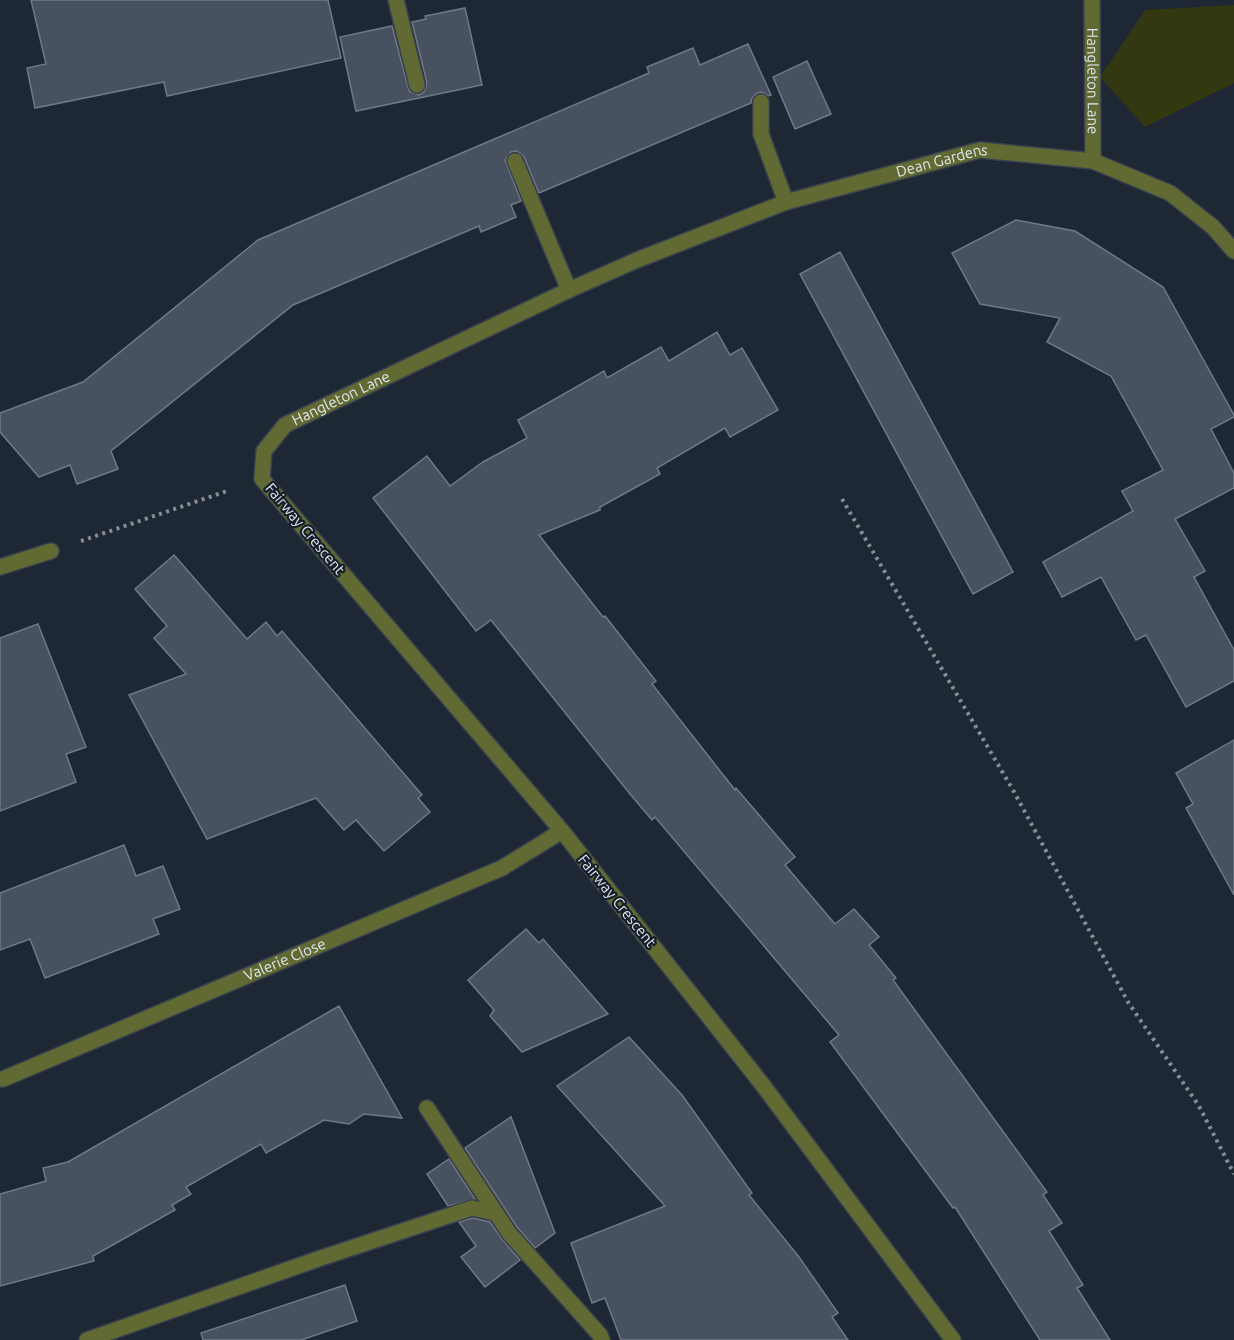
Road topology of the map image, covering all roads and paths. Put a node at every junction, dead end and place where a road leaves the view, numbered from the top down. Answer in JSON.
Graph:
{"nodes":[{"id":1,"x":396,"y":0,"type":"edge"},
{"id":2,"x":1092,"y":0,"type":"edge"},
{"id":3,"x":417,"y":85,"type":"dead end"},
{"id":4,"x":761,"y":102,"type":"dead end"},
{"id":5,"x":515,"y":161,"type":"dead end"},
{"id":6,"x":1093,"y":161,"type":"junction"},
{"id":7,"x":786,"y":202,"type":"junction"},
{"id":8,"x":1234,"y":251,"type":"edge"},
{"id":9,"x":637,"y":260,"type":"joint"},
{"id":10,"x":569,"y":290,"type":"junction"},
{"id":11,"x":262,"y":479,"type":"junction"},
{"id":12,"x":842,"y":499,"type":"dead end"},
{"id":13,"x":51,"y":551,"type":"joint"},
{"id":14,"x":0,"y":567,"type":"edge"},
{"id":15,"x":562,"y":831,"type":"junction"},
{"id":16,"x":3,"y":1079,"type":"dead end"},
{"id":17,"x":427,"y":1108,"type":"dead end"},
{"id":18,"x":1234,"y":1174,"type":"edge"},
{"id":19,"x":495,"y":1213,"type":"junction"},
{"id":20,"x":87,"y":1340,"type":"edge"},
{"id":21,"x":602,"y":1340,"type":"edge"},
{"id":22,"x":953,"y":1340,"type":"edge"}],
"edges":[{"from":1,"to":3,"type":"street"},
{"from":2,"to":6,"type":"street","name":"Hangleton Lane"},
{"from":4,"to":7,"type":"street"},
{"from":5,"to":10,"type":"street"},
{"from":6,"to":7,"type":"street","name":"Dean Gardens"},
{"from":6,"to":8,"type":"street","name":"Dean Gardens"},
{"from":7,"to":9,"type":"street","name":"Dean Gardens"},
{"from":9,"to":10,"type":"street","name":"Hangleton Lane"},
{"from":10,"to":11,"type":"street","name":"Hangleton Lane"},
{"from":11,"to":13,"type":"path"},
{"from":11,"to":15,"type":"street","name":"Fairway Crescent"},
{"from":12,"to":18,"type":"path"},
{"from":13,"to":14,"type":"street"},
{"from":15,"to":16,"type":"street","name":"Valerie Close"},
{"from":15,"to":22,"type":"street","name":"Fairway Crescent"},
{"from":17,"to":19,"type":"street"},
{"from":19,"to":20,"type":"street"},
{"from":19,"to":21,"type":"street"}]}
